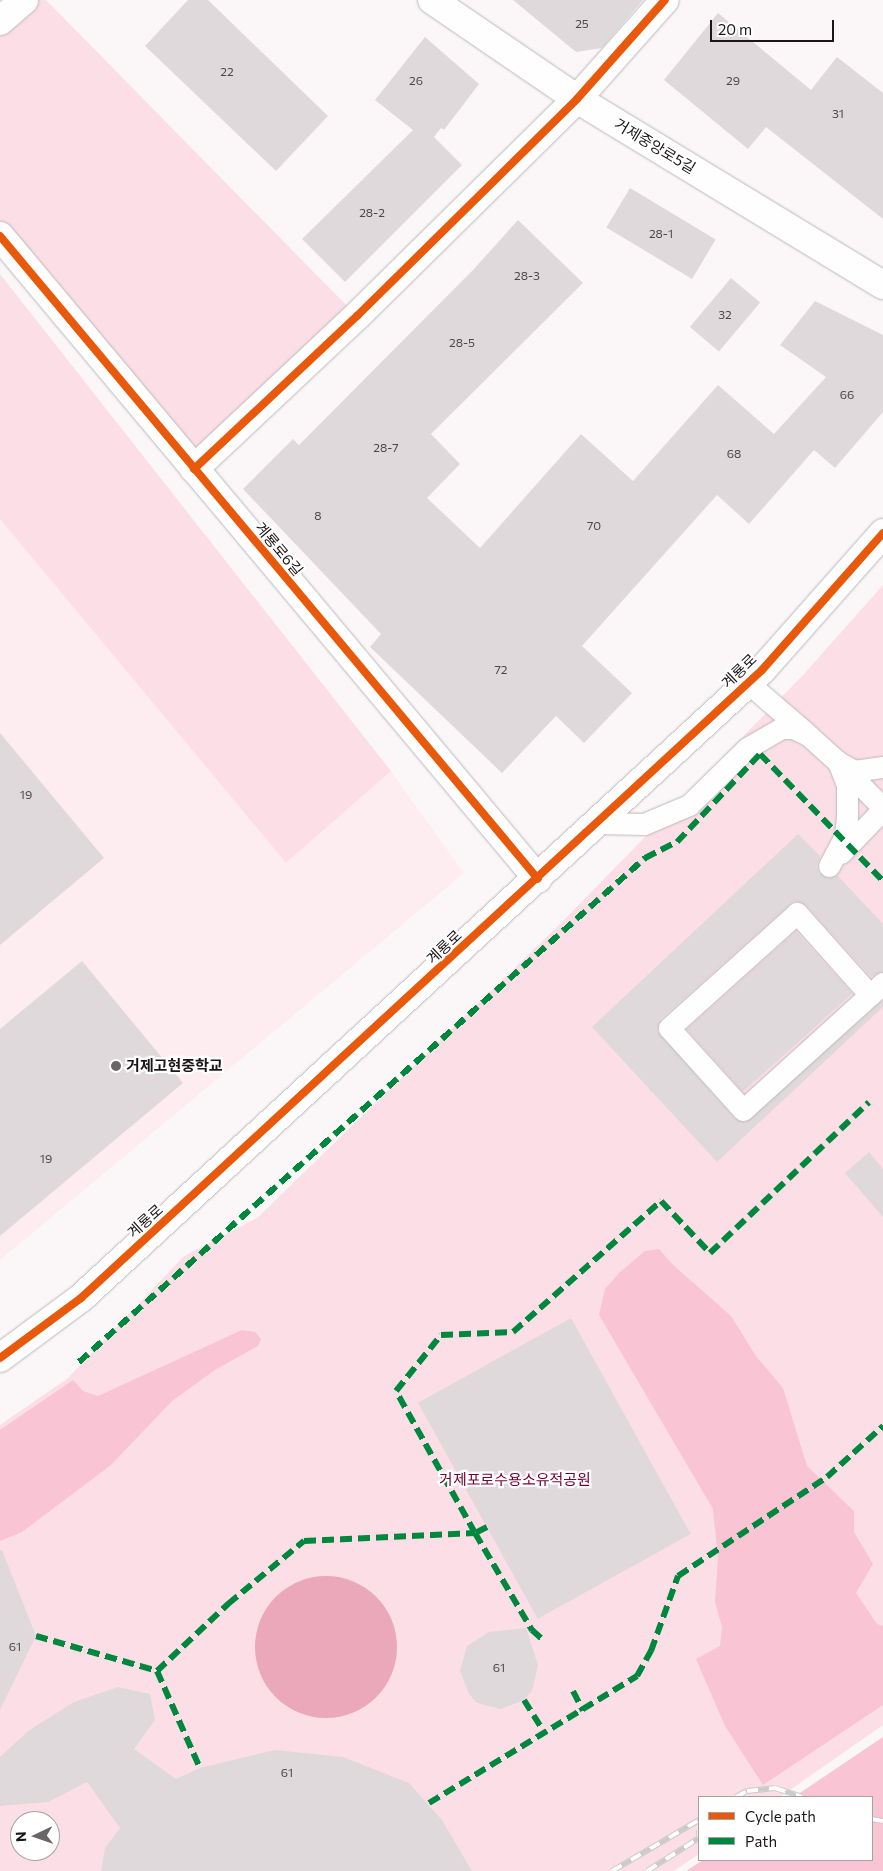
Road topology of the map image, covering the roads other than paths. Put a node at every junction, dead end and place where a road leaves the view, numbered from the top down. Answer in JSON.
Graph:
{"nodes":[{"id":1,"x":24,"y":0,"type":"edge"},
{"id":2,"x":432,"y":0,"type":"edge"},
{"id":3,"x":665,"y":0,"type":"edge"},
{"id":4,"x":0,"y":22,"type":"edge"},
{"id":5,"x":577,"y":99,"type":"junction"},
{"id":6,"x":0,"y":236,"type":"edge"},
{"id":7,"x":883,"y":285,"type":"edge"},
{"id":8,"x":194,"y":469,"type":"junction"},
{"id":9,"x":883,"y":533,"type":"edge"},
{"id":10,"x":748,"y":683,"type":"junction"},
{"id":11,"x":808,"y":735,"type":"junction"},
{"id":12,"x":838,"y":762,"type":"junction"},
{"id":13,"x":883,"y":766,"type":"edge"},
{"id":14,"x":883,"y":809,"type":"edge"},
{"id":15,"x":597,"y":823,"type":"junction"},
{"id":16,"x":538,"y":879,"type":"junction"},
{"id":17,"x":877,"y":989,"type":"edge"},
{"id":18,"x":0,"y":1358,"type":"edge"}],
"edges":[{"from":1,"to":4,"type":"street"},
{"from":2,"to":5,"type":"street","name":"거제중앙로5길"},
{"from":3,"to":5,"type":"street"},
{"from":5,"to":7,"type":"street","name":"거제중앙로5길"},
{"from":5,"to":8,"type":"street"},
{"from":6,"to":8,"type":"street","name":"계룡로6길"},
{"from":8,"to":16,"type":"street","name":"계룡로6길"},
{"from":9,"to":10,"type":"street","name":"계룡로"},
{"from":10,"to":11,"type":"lane"},
{"from":10,"to":15,"type":"street","name":"계룡로"},
{"from":11,"to":12,"type":"lane"},
{"from":11,"to":15,"type":"lane"},
{"from":12,"to":13,"type":"lane"},
{"from":12,"to":14,"type":"lane"},
{"from":12,"to":14,"type":"lane"},
{"from":15,"to":16,"type":"street","name":"계룡로"},
{"from":16,"to":18,"type":"street","name":"계룡로"},
{"from":17,"to":17,"type":"lane"}]}
